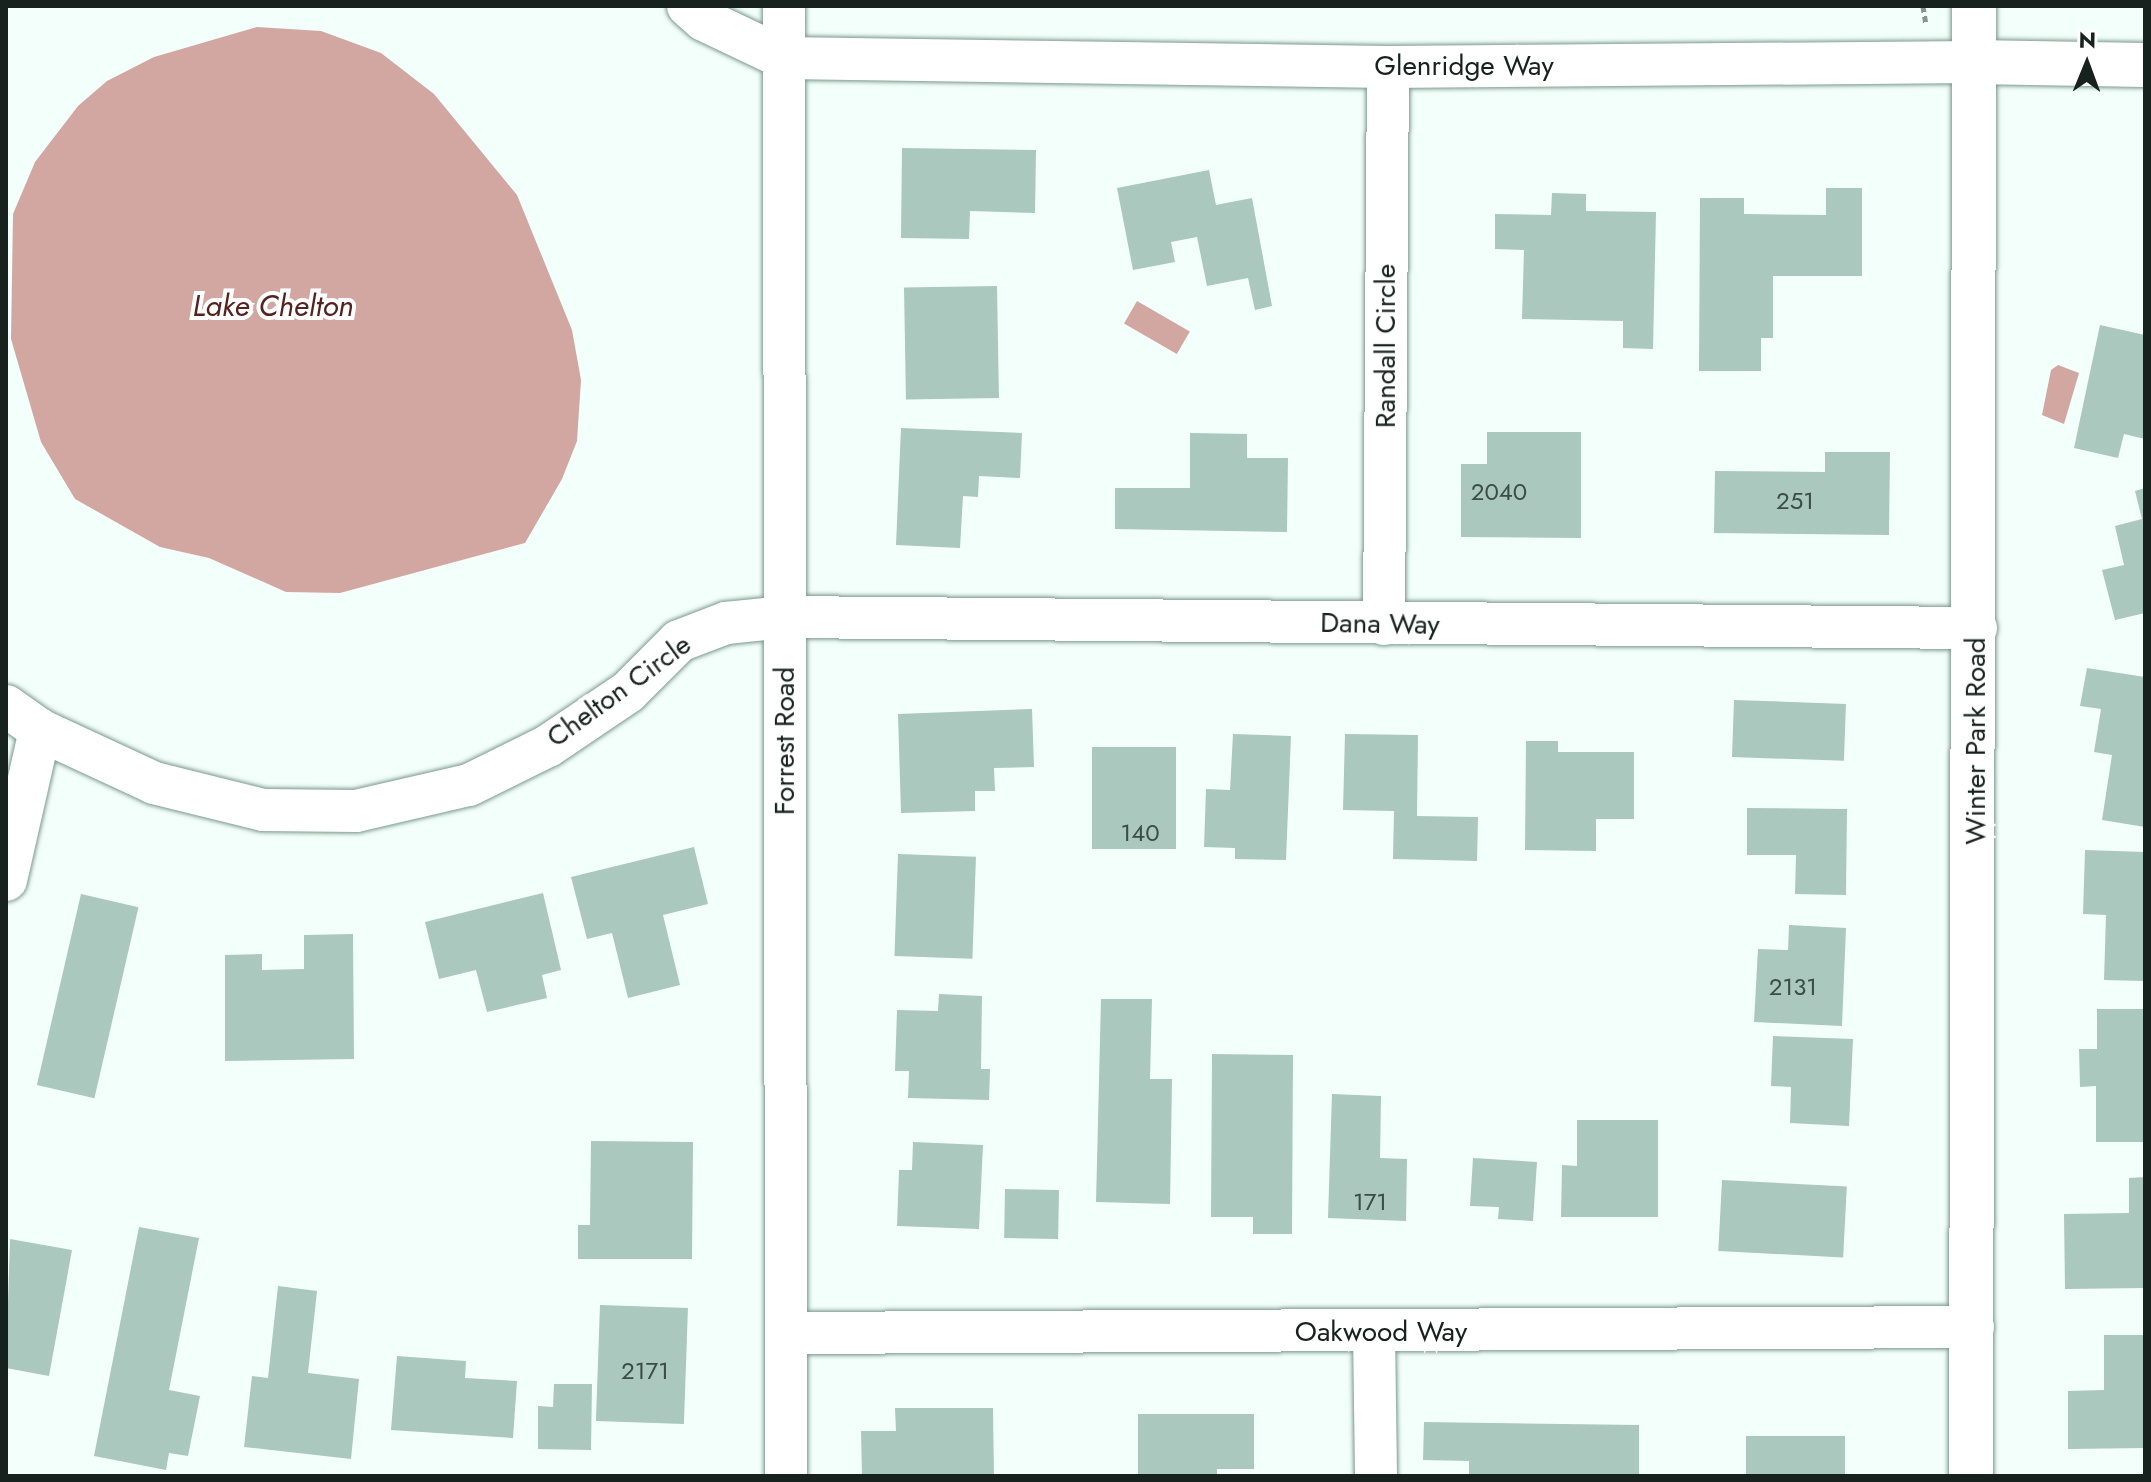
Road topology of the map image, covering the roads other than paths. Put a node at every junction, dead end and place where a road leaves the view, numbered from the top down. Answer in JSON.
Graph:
{"nodes":[{"id":1,"x":688,"y":6,"type":"edge"},
{"id":2,"x":784,"y":6,"type":"edge"},
{"id":3,"x":1974,"y":6,"type":"edge"},
{"id":4,"x":784,"y":58,"type":"junction"},
{"id":5,"x":1974,"y":62,"type":"junction"},
{"id":6,"x":2145,"y":65,"type":"edge"},
{"id":7,"x":1388,"y":67,"type":"junction"},
{"id":8,"x":784,"y":617,"type":"junction"},
{"id":9,"x":1384,"y":624,"type":"junction"},
{"id":10,"x":1976,"y":628,"type":"junction"},
{"id":11,"x":6,"y":706,"type":"edge"},
{"id":12,"x":40,"y":730,"type":"junction"},
{"id":13,"x":6,"y":880,"type":"edge"},
{"id":14,"x":1973,"y":1327,"type":"junction"},
{"id":15,"x":1374,"y":1332,"type":"junction"},
{"id":16,"x":788,"y":1333,"type":"junction"},
{"id":17,"x":786,"y":1476,"type":"edge"},
{"id":18,"x":1376,"y":1476,"type":"edge"},
{"id":19,"x":1971,"y":1476,"type":"edge"}],
"edges":[{"from":1,"to":4,"type":"street"},
{"from":2,"to":4,"type":"street","name":"Forrest Road"},
{"from":3,"to":5,"type":"street","name":"Winter Park Road"},
{"from":4,"to":7,"type":"street","name":"Glenridge Way"},
{"from":4,"to":8,"type":"street","name":"Forrest Road"},
{"from":5,"to":6,"type":"street","name":"Glenridge Way"},
{"from":5,"to":7,"type":"street","name":"Glenridge Way"},
{"from":5,"to":10,"type":"street","name":"Winter Park Road"},
{"from":7,"to":9,"type":"street","name":"Randall Circle"},
{"from":8,"to":9,"type":"street","name":"Dana Way"},
{"from":8,"to":12,"type":"street","name":"Chelton Circle"},
{"from":8,"to":16,"type":"street","name":"Forrest Road"},
{"from":9,"to":10,"type":"street","name":"Dana Way"},
{"from":10,"to":14,"type":"street","name":"Winter Park Road"},
{"from":11,"to":12,"type":"street","name":"Chelton Circle"},
{"from":12,"to":13,"type":"street"},
{"from":14,"to":15,"type":"street","name":"Oakwood Way"},
{"from":14,"to":19,"type":"street","name":"Winter Park Road"},
{"from":15,"to":16,"type":"street","name":"Oakwood Way"},
{"from":15,"to":18,"type":"street"},
{"from":16,"to":17,"type":"street","name":"Forrest Road"}]}
